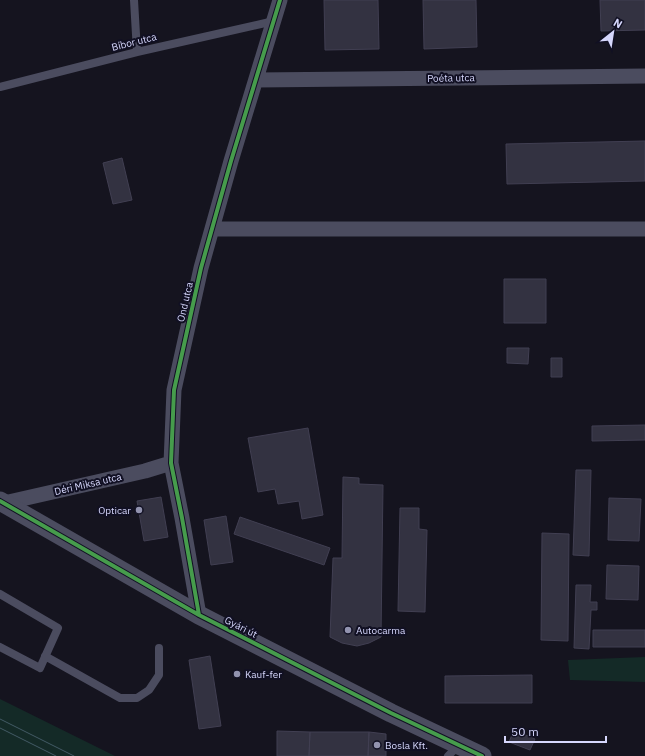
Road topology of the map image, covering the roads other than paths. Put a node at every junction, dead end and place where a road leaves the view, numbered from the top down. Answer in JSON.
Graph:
{"nodes":[{"id":1,"x":134,"y":0,"type":"edge"},
{"id":2,"x":280,"y":0,"type":"edge"},
{"id":3,"x":274,"y":21,"type":"junction"},
{"id":4,"x":137,"y":52,"type":"junction"},
{"id":5,"x":645,"y":76,"type":"edge"},
{"id":6,"x":256,"y":80,"type":"junction"},
{"id":7,"x":0,"y":87,"type":"edge"},
{"id":8,"x":212,"y":229,"type":"junction"},
{"id":9,"x":645,"y":229,"type":"edge"},
{"id":10,"x":171,"y":463,"type":"junction"},
{"id":11,"x":2,"y":502,"type":"edge"},
{"id":12,"x":0,"y":594,"type":"edge"},
{"id":13,"x":199,"y":615,"type":"junction"},
{"id":14,"x":0,"y":648,"type":"edge"},
{"id":15,"x":159,"y":648,"type":"dead end"},
{"id":16,"x":45,"y":656,"type":"junction"},
{"id":17,"x":453,"y":750,"type":"edge"},
{"id":18,"x":482,"y":756,"type":"edge"}],
"edges":[{"from":1,"to":4,"type":"lane"},
{"from":2,"to":3,"type":"street","name":"Ond utca"},
{"from":3,"to":4,"type":"lane","name":"Bíbor utca"},
{"from":3,"to":6,"type":"street","name":"Ond utca"},
{"from":4,"to":7,"type":"lane","name":"Bíbor utca"},
{"from":5,"to":6,"type":"street","name":"Poéta utca"},
{"from":6,"to":8,"type":"street","name":"Ond utca"},
{"from":8,"to":9,"type":"street"},
{"from":8,"to":10,"type":"street","name":"Ond utca"},
{"from":10,"to":11,"type":"street","name":"Déri Miksa utca"},
{"from":10,"to":13,"type":"street","name":"Ond utca"},
{"from":11,"to":13,"type":"street","name":"Gyári út"},
{"from":12,"to":16,"type":"lane"},
{"from":13,"to":17,"type":"street","name":"Gyári út"},
{"from":14,"to":16,"type":"lane"},
{"from":15,"to":16,"type":"lane"},
{"from":17,"to":18,"type":"street","name":"Gyári út"}]}
